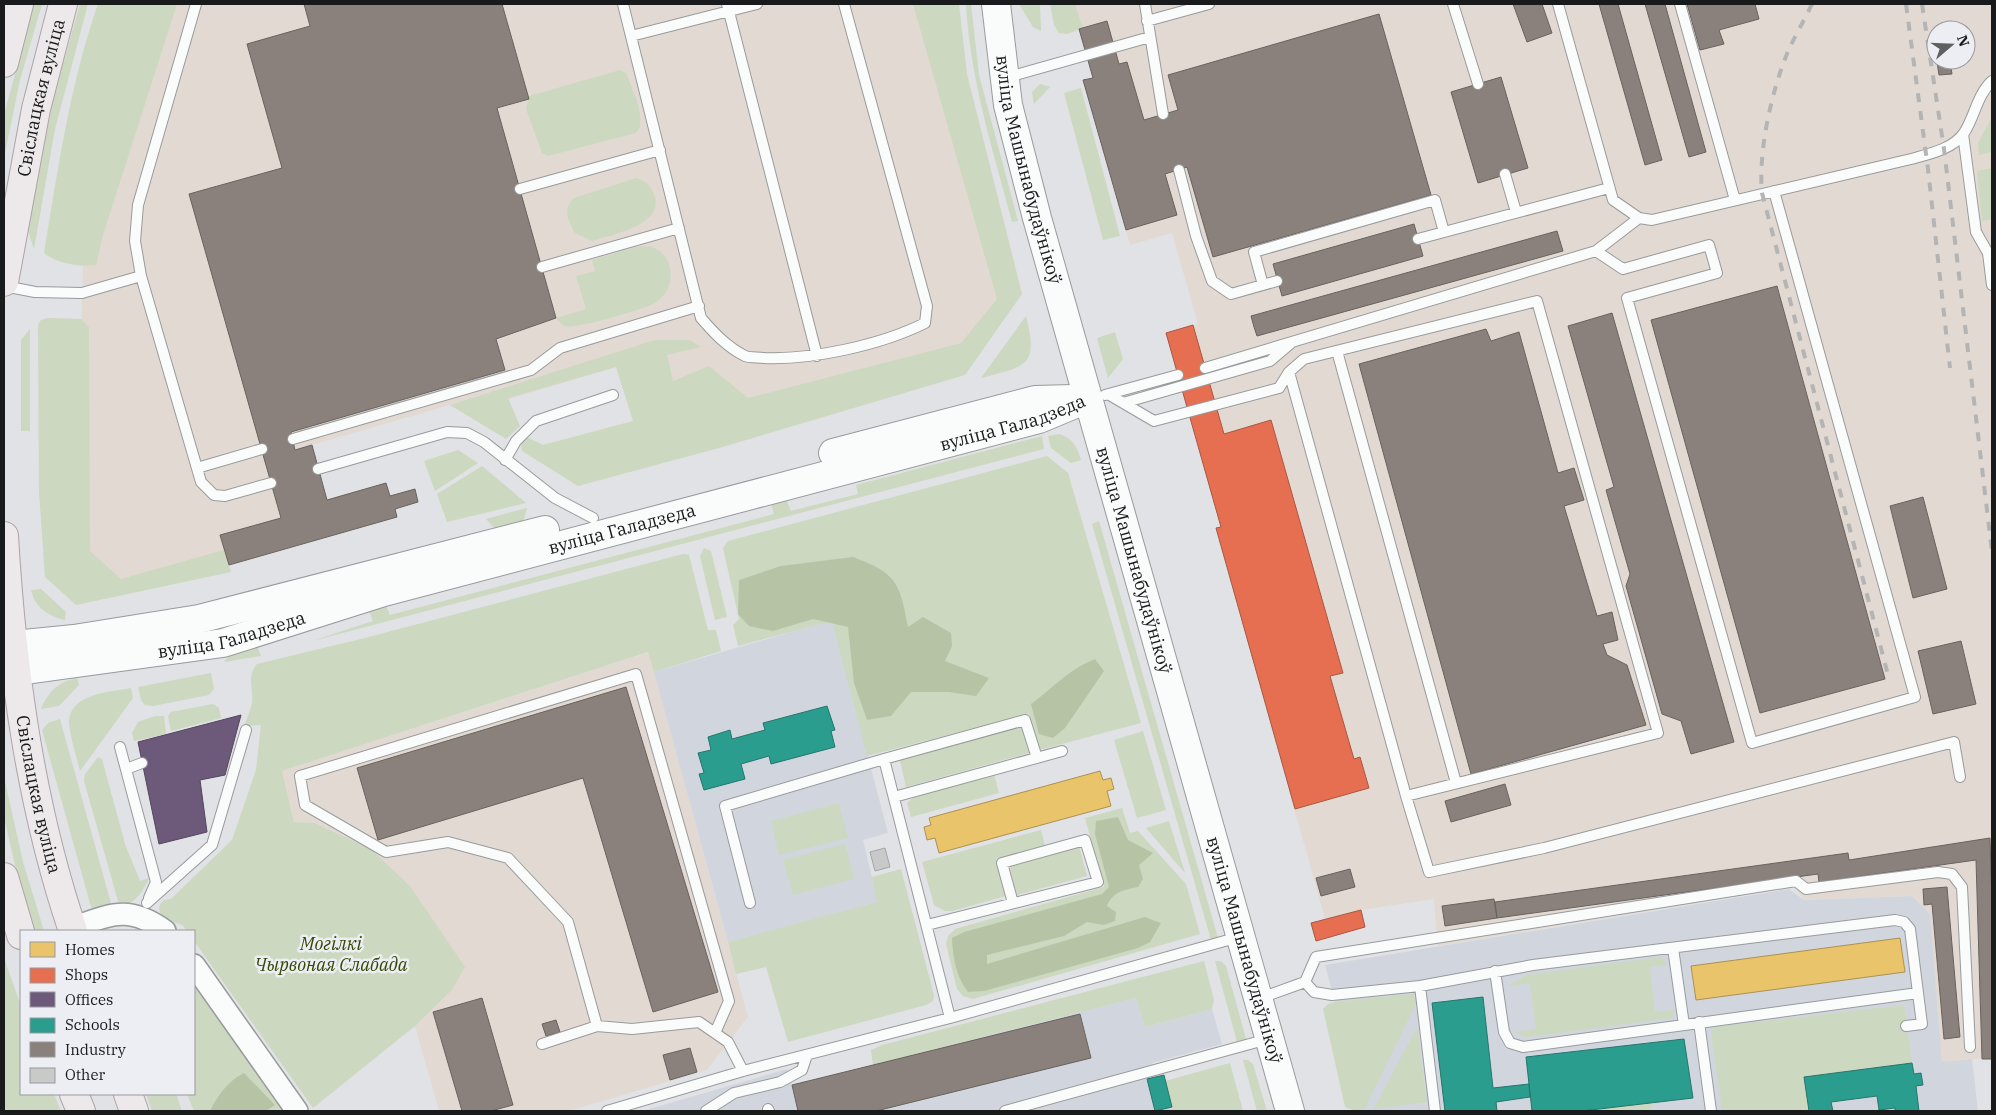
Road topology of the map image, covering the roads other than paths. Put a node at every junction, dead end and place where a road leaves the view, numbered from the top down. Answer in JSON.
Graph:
{"nodes":[{"id":1,"x":19,"y":4,"type":"edge"},
{"id":2,"x":63,"y":4,"type":"edge"},
{"id":3,"x":196,"y":4,"type":"edge"},
{"id":4,"x":624,"y":4,"type":"edge"},
{"id":5,"x":757,"y":4,"type":"edge"},
{"id":6,"x":844,"y":4,"type":"edge"},
{"id":7,"x":996,"y":4,"type":"edge"},
{"id":8,"x":1145,"y":4,"type":"edge"},
{"id":9,"x":1209,"y":4,"type":"edge"},
{"id":10,"x":1454,"y":4,"type":"edge"},
{"id":11,"x":1558,"y":4,"type":"edge"},
{"id":12,"x":1680,"y":4,"type":"edge"},
{"id":13,"x":728,"y":7,"type":"edge"},
{"id":14,"x":1147,"y":21,"type":"junction"},
{"id":15,"x":632,"y":36,"type":"junction"},
{"id":16,"x":1150,"y":37,"type":"junction"},
{"id":17,"x":4,"y":63,"type":"edge"},
{"id":18,"x":1004,"y":78,"type":"junction"},
{"id":19,"x":1992,"y":81,"type":"edge"},
{"id":20,"x":1478,"y":84,"type":"dead end"},
{"id":21,"x":1163,"y":114,"type":"dead end"},
{"id":22,"x":1963,"y":134,"type":"junction"},
{"id":23,"x":660,"y":150,"type":"junction"},
{"id":24,"x":1179,"y":170,"type":"dead end"},
{"id":25,"x":1506,"y":174,"type":"dead end"},
{"id":26,"x":1609,"y":188,"type":"junction"},
{"id":27,"x":520,"y":189,"type":"dead end"},
{"id":28,"x":1774,"y":191,"type":"junction"},
{"id":29,"x":1735,"y":200,"type":"junction"},
{"id":30,"x":1516,"y":212,"type":"junction"},
{"id":31,"x":1639,"y":218,"type":"junction"},
{"id":32,"x":679,"y":228,"type":"junction"},
{"id":33,"x":1444,"y":232,"type":"junction"},
{"id":34,"x":1418,"y":238,"type":"dead end"},
{"id":35,"x":1596,"y":251,"type":"junction"},
{"id":36,"x":542,"y":267,"type":"dead end"},
{"id":37,"x":141,"y":276,"type":"junction"},
{"id":38,"x":4,"y":282,"type":"edge"},
{"id":39,"x":1278,"y":282,"type":"dead end"},
{"id":40,"x":1263,"y":285,"type":"junction"},
{"id":41,"x":1992,"y":285,"type":"edge"},
{"id":42,"x":4,"y":286,"type":"edge"},
{"id":43,"x":698,"y":306,"type":"junction"},
{"id":44,"x":1294,"y":341,"type":"junction"},
{"id":45,"x":1336,"y":351,"type":"junction"},
{"id":46,"x":818,"y":356,"type":"junction"},
{"id":47,"x":1205,"y":368,"type":"dead end"},
{"id":48,"x":1289,"y":372,"type":"junction"},
{"id":49,"x":1178,"y":375,"type":"dead end"},
{"id":50,"x":613,"y":395,"type":"dead end"},
{"id":51,"x":1097,"y":397,"type":"junction"},
{"id":52,"x":1123,"y":403,"type":"junction"},
{"id":53,"x":292,"y":439,"type":"dead end"},
{"id":54,"x":262,"y":449,"type":"dead end"},
{"id":55,"x":505,"y":460,"type":"junction"},
{"id":56,"x":197,"y":468,"type":"junction"},
{"id":57,"x":318,"y":469,"type":"dead end"},
{"id":58,"x":271,"y":482,"type":"dead end"},
{"id":59,"x":593,"y":518,"type":"junction"},
{"id":60,"x":4,"y":536,"type":"edge"},
{"id":61,"x":9,"y":646,"type":"edge"},
{"id":62,"x":10,"y":673,"type":"edge"},
{"id":63,"x":246,"y":730,"type":"dead end"},
{"id":64,"x":120,"y":747,"type":"dead end"},
{"id":65,"x":1062,"y":751,"type":"dead end"},
{"id":66,"x":1037,"y":758,"type":"junction"},
{"id":67,"x":884,"y":759,"type":"junction"},
{"id":68,"x":142,"y":763,"type":"dead end"},
{"id":69,"x":126,"y":769,"type":"junction"},
{"id":70,"x":1960,"y":778,"type":"dead end"},
{"id":71,"x":1456,"y":783,"type":"junction"},
{"id":72,"x":1406,"y":796,"type":"junction"},
{"id":73,"x":894,"y":797,"type":"junction"},
{"id":74,"x":4,"y":877,"type":"edge"},
{"id":75,"x":750,"y":903,"type":"dead end"},
{"id":76,"x":1013,"y":904,"type":"junction"},
{"id":77,"x":143,"y":910,"type":"junction"},
{"id":78,"x":927,"y":925,"type":"junction"},
{"id":79,"x":72,"y":929,"type":"edge"},
{"id":80,"x":163,"y":930,"type":"edge"},
{"id":81,"x":20,"y":932,"type":"edge"},
{"id":82,"x":1239,"y":938,"type":"junction"},
{"id":83,"x":1673,"y":948,"type":"junction"},
{"id":84,"x":195,"y":966,"type":"edge"},
{"id":85,"x":1494,"y":971,"type":"junction"},
{"id":86,"x":1305,"y":982,"type":"junction"},
{"id":87,"x":1420,"y":986,"type":"junction"},
{"id":88,"x":1918,"y":993,"type":"junction"},
{"id":89,"x":1257,"y":999,"type":"junction"},
{"id":90,"x":950,"y":1018,"type":"junction"},
{"id":91,"x":1699,"y":1022,"type":"junction"},
{"id":92,"x":1684,"y":1025,"type":"junction"},
{"id":93,"x":597,"y":1026,"type":"junction"},
{"id":94,"x":1906,"y":1026,"type":"dead end"},
{"id":95,"x":715,"y":1033,"type":"junction"},
{"id":96,"x":1269,"y":1038,"type":"junction"},
{"id":97,"x":542,"y":1044,"type":"dead end"},
{"id":98,"x":1970,"y":1047,"type":"dead end"},
{"id":99,"x":806,"y":1055,"type":"junction"},
{"id":100,"x":743,"y":1072,"type":"junction"},
{"id":101,"x":74,"y":1095,"type":"edge"},
{"id":102,"x":128,"y":1095,"type":"edge"},
{"id":103,"x":633,"y":1108,"type":"edge"},
{"id":104,"x":81,"y":1111,"type":"edge"},
{"id":105,"x":134,"y":1111,"type":"edge"},
{"id":106,"x":297,"y":1111,"type":"edge"},
{"id":107,"x":607,"y":1111,"type":"edge"},
{"id":108,"x":706,"y":1111,"type":"edge"},
{"id":109,"x":1004,"y":1111,"type":"edge"},
{"id":110,"x":1290,"y":1111,"type":"edge"},
{"id":111,"x":1435,"y":1111,"type":"edge"},
{"id":112,"x":1712,"y":1111,"type":"edge"}],
"edges":[{"from":1,"to":17,"type":"main road"},
{"from":2,"to":38,"type":"main road","name":"Свіслацкая вуліца"},
{"from":3,"to":37,"type":"lane"},
{"from":4,"to":15,"type":"lane"},
{"from":5,"to":13,"type":"lane"},
{"from":6,"to":46,"type":"lane"},
{"from":7,"to":18,"type":"main road","name":"вуліца Машынабудаўнікоў"},
{"from":8,"to":14,"type":"lane"},
{"from":9,"to":14,"type":"lane"},
{"from":10,"to":20,"type":"lane"},
{"from":11,"to":26,"type":"lane"},
{"from":12,"to":29,"type":"lane"},
{"from":13,"to":15,"type":"lane"},
{"from":13,"to":46,"type":"lane"},
{"from":14,"to":16,"type":"lane"},
{"from":15,"to":23,"type":"lane"},
{"from":16,"to":18,"type":"lane"},
{"from":16,"to":21,"type":"lane"},
{"from":18,"to":51,"type":"main road","name":"вуліца Машынабудаўнікоў"},
{"from":19,"to":22,"type":"lane"},
{"from":22,"to":28,"type":"lane"},
{"from":22,"to":41,"type":"lane"},
{"from":23,"to":27,"type":"lane"},
{"from":23,"to":32,"type":"lane"},
{"from":24,"to":40,"type":"lane"},
{"from":25,"to":30,"type":"lane"},
{"from":26,"to":30,"type":"lane"},
{"from":26,"to":31,"type":"lane"},
{"from":28,"to":29,"type":"lane"},
{"from":28,"to":35,"type":"lane"},
{"from":29,"to":31,"type":"lane"},
{"from":30,"to":33,"type":"lane"},
{"from":31,"to":35,"type":"lane"},
{"from":32,"to":36,"type":"lane"},
{"from":32,"to":43,"type":"lane"},
{"from":33,"to":34,"type":"lane"},
{"from":33,"to":40,"type":"lane"},
{"from":35,"to":44,"type":"lane"},
{"from":37,"to":42,"type":"lane"},
{"from":37,"to":56,"type":"lane"},
{"from":39,"to":40,"type":"lane"},
{"from":43,"to":46,"type":"lane"},
{"from":43,"to":53,"type":"lane"},
{"from":44,"to":47,"type":"lane"},
{"from":44,"to":52,"type":"lane"},
{"from":45,"to":48,"type":"lane"},
{"from":45,"to":71,"type":"lane"},
{"from":45,"to":71,"type":"lane"},
{"from":48,"to":52,"type":"lane"},
{"from":48,"to":72,"type":"lane"},
{"from":49,"to":51,"type":"lane"},
{"from":50,"to":55,"type":"lane"},
{"from":51,"to":52,"type":"lane"},
{"from":51,"to":59,"type":"main road","name":"вуліца Галадзеда"},
{"from":51,"to":62,"type":"main road","name":"вуліца Галадзеда"},
{"from":51,"to":82,"type":"main road","name":"вуліца Машынабудаўнікоў"},
{"from":54,"to":56,"type":"lane"},
{"from":55,"to":57,"type":"lane"},
{"from":55,"to":59,"type":"lane"},
{"from":56,"to":58,"type":"lane"},
{"from":59,"to":61,"type":"main road","name":"вуліца Галадзеда"},
{"from":60,"to":61,"type":"main road","name":"Свіслацкая вуліца"},
{"from":61,"to":62,"type":"main road","name":"Свіслацкая вуліца"},
{"from":62,"to":79,"type":"main road","name":"Свіслацкая вуліца"},
{"from":63,"to":77,"type":"lane"},
{"from":64,"to":69,"type":"lane"},
{"from":65,"to":66,"type":"lane"},
{"from":66,"to":67,"type":"lane"},
{"from":66,"to":73,"type":"lane"},
{"from":67,"to":73,"type":"lane"},
{"from":67,"to":75,"type":"lane"},
{"from":68,"to":69,"type":"lane"},
{"from":69,"to":77,"type":"lane"},
{"from":70,"to":72,"type":"lane"},
{"from":71,"to":72,"type":"lane"},
{"from":73,"to":78,"type":"lane"},
{"from":74,"to":81,"type":"main road"},
{"from":76,"to":76,"type":"lane"},
{"from":76,"to":78,"type":"lane"},
{"from":77,"to":79,"type":"street"},
{"from":77,"to":80,"type":"street"},
{"from":78,"to":90,"type":"lane"},
{"from":82,"to":89,"type":"main road","name":"вуліца Машынабудаўнікоў"},
{"from":82,"to":90,"type":"lane"},
{"from":83,"to":85,"type":"lane"},
{"from":83,"to":88,"type":"lane"},
{"from":83,"to":92,"type":"lane"},
{"from":84,"to":106,"type":"street"},
{"from":85,"to":87,"type":"lane"},
{"from":85,"to":92,"type":"lane"},
{"from":86,"to":87,"type":"lane"},
{"from":86,"to":89,"type":"lane"},
{"from":86,"to":98,"type":"lane"},
{"from":87,"to":111,"type":"lane"},
{"from":88,"to":91,"type":"lane"},
{"from":88,"to":94,"type":"lane"},
{"from":89,"to":96,"type":"main road","name":"вуліца Машынабудаўнікоў"},
{"from":90,"to":99,"type":"lane"},
{"from":91,"to":92,"type":"lane"},
{"from":91,"to":112,"type":"lane"},
{"from":93,"to":95,"type":"lane"},
{"from":93,"to":95,"type":"lane"},
{"from":93,"to":97,"type":"lane"},
{"from":95,"to":100,"type":"lane"},
{"from":96,"to":109,"type":"lane"},
{"from":96,"to":110,"type":"main road","name":"вуліца Машынабудаўнікоў"},
{"from":99,"to":100,"type":"lane"},
{"from":99,"to":108,"type":"lane"},
{"from":100,"to":103,"type":"lane"},
{"from":101,"to":104,"type":"main road"},
{"from":102,"to":105,"type":"main road"},
{"from":103,"to":107,"type":"lane"}]}
